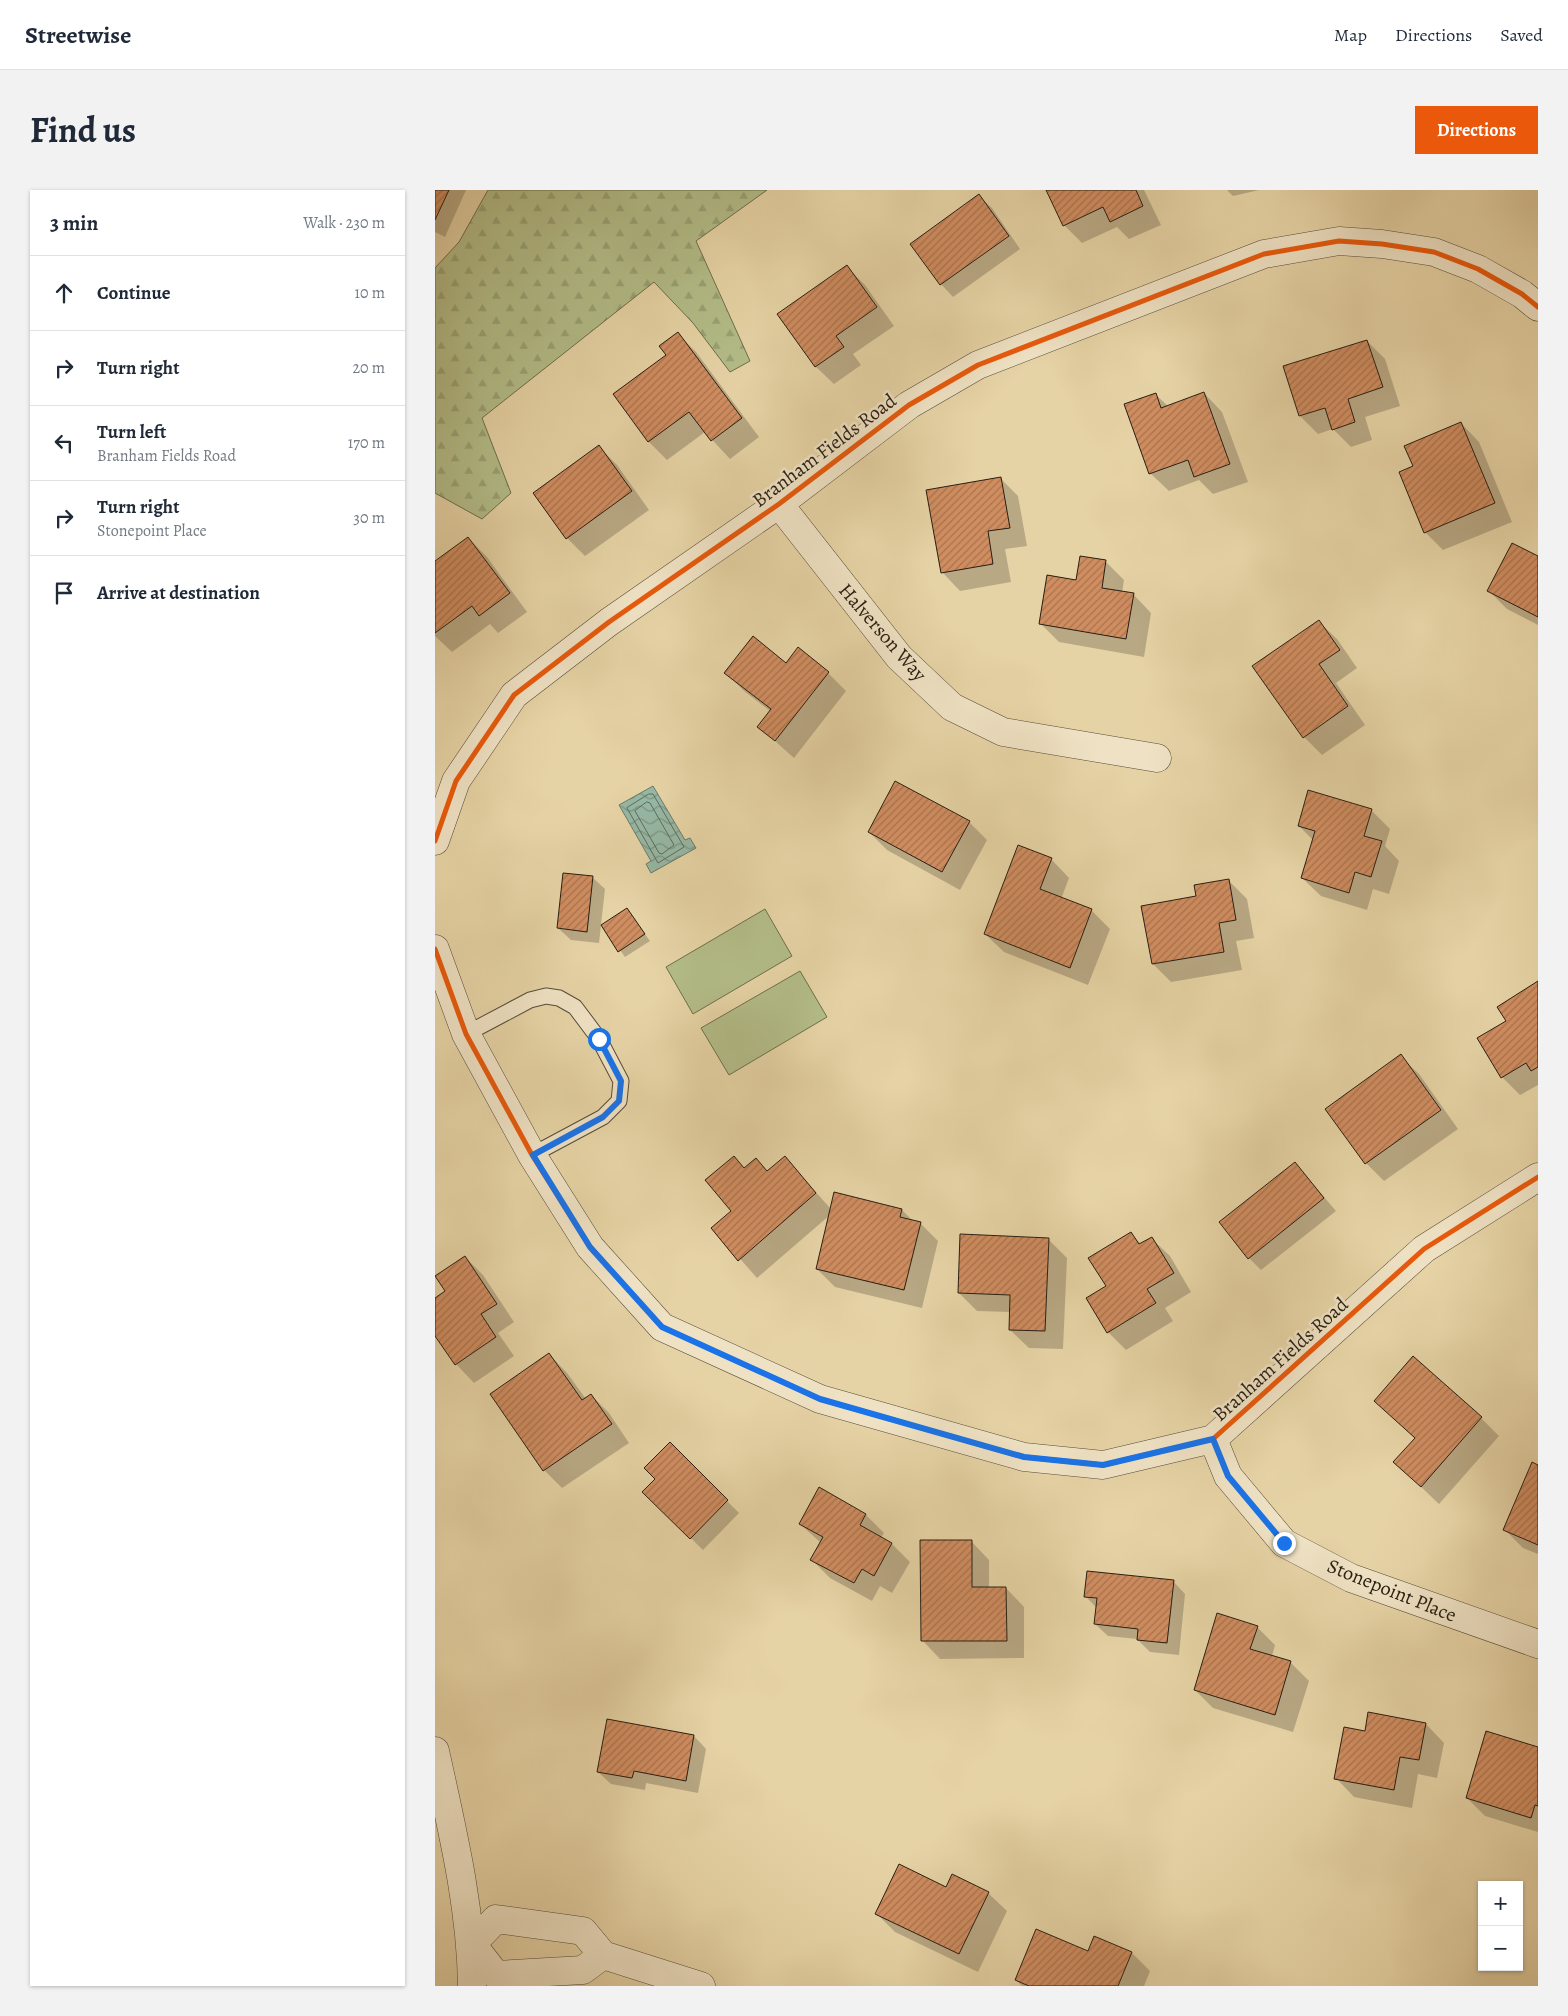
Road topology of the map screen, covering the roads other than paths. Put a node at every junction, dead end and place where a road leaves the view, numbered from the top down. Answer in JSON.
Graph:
{"nodes":[{"id":1,"x":1538,"y":307,"type":"edge"},
{"id":2,"x":779,"y":504,"type":"junction"},
{"id":3,"x":1157,"y":758,"type":"dead end"},
{"id":4,"x":435,"y":840,"type":"edge"},
{"id":5,"x":435,"y":949,"type":"edge"},
{"id":6,"x":466,"y":1034,"type":"junction"},
{"id":7,"x":533,"y":1155,"type":"junction"},
{"id":8,"x":1538,"y":1177,"type":"edge"},
{"id":9,"x":1213,"y":1439,"type":"junction"},
{"id":10,"x":1538,"y":1644,"type":"edge"},
{"id":11,"x":435,"y":1751,"type":"edge"},
{"id":12,"x":472,"y":1944,"type":"junction"},
{"id":13,"x":603,"y":1955,"type":"junction"},
{"id":14,"x":472,"y":1986,"type":"edge"},
{"id":15,"x":701,"y":1986,"type":"edge"}],
"edges":[{"from":1,"to":2,"type":"street","name":"Branham Fields Road"},
{"from":2,"to":3,"type":"street","name":"Halverson Way"},
{"from":2,"to":4,"type":"street","name":"Branham Fields Road"},
{"from":5,"to":6,"type":"street","name":"Branham Fields Road"},
{"from":6,"to":7,"type":"street","name":"Branham Fields Road"},
{"from":6,"to":7,"type":"lane"},
{"from":7,"to":9,"type":"street","name":"Branham Fields Road"},
{"from":8,"to":9,"type":"street","name":"Branham Fields Road"},
{"from":9,"to":10,"type":"street","name":"Stonepoint Place"},
{"from":11,"to":12,"type":"street"},
{"from":12,"to":13,"type":"street"},
{"from":12,"to":13,"type":"street"},
{"from":12,"to":14,"type":"street"},
{"from":13,"to":15,"type":"street"}]}
